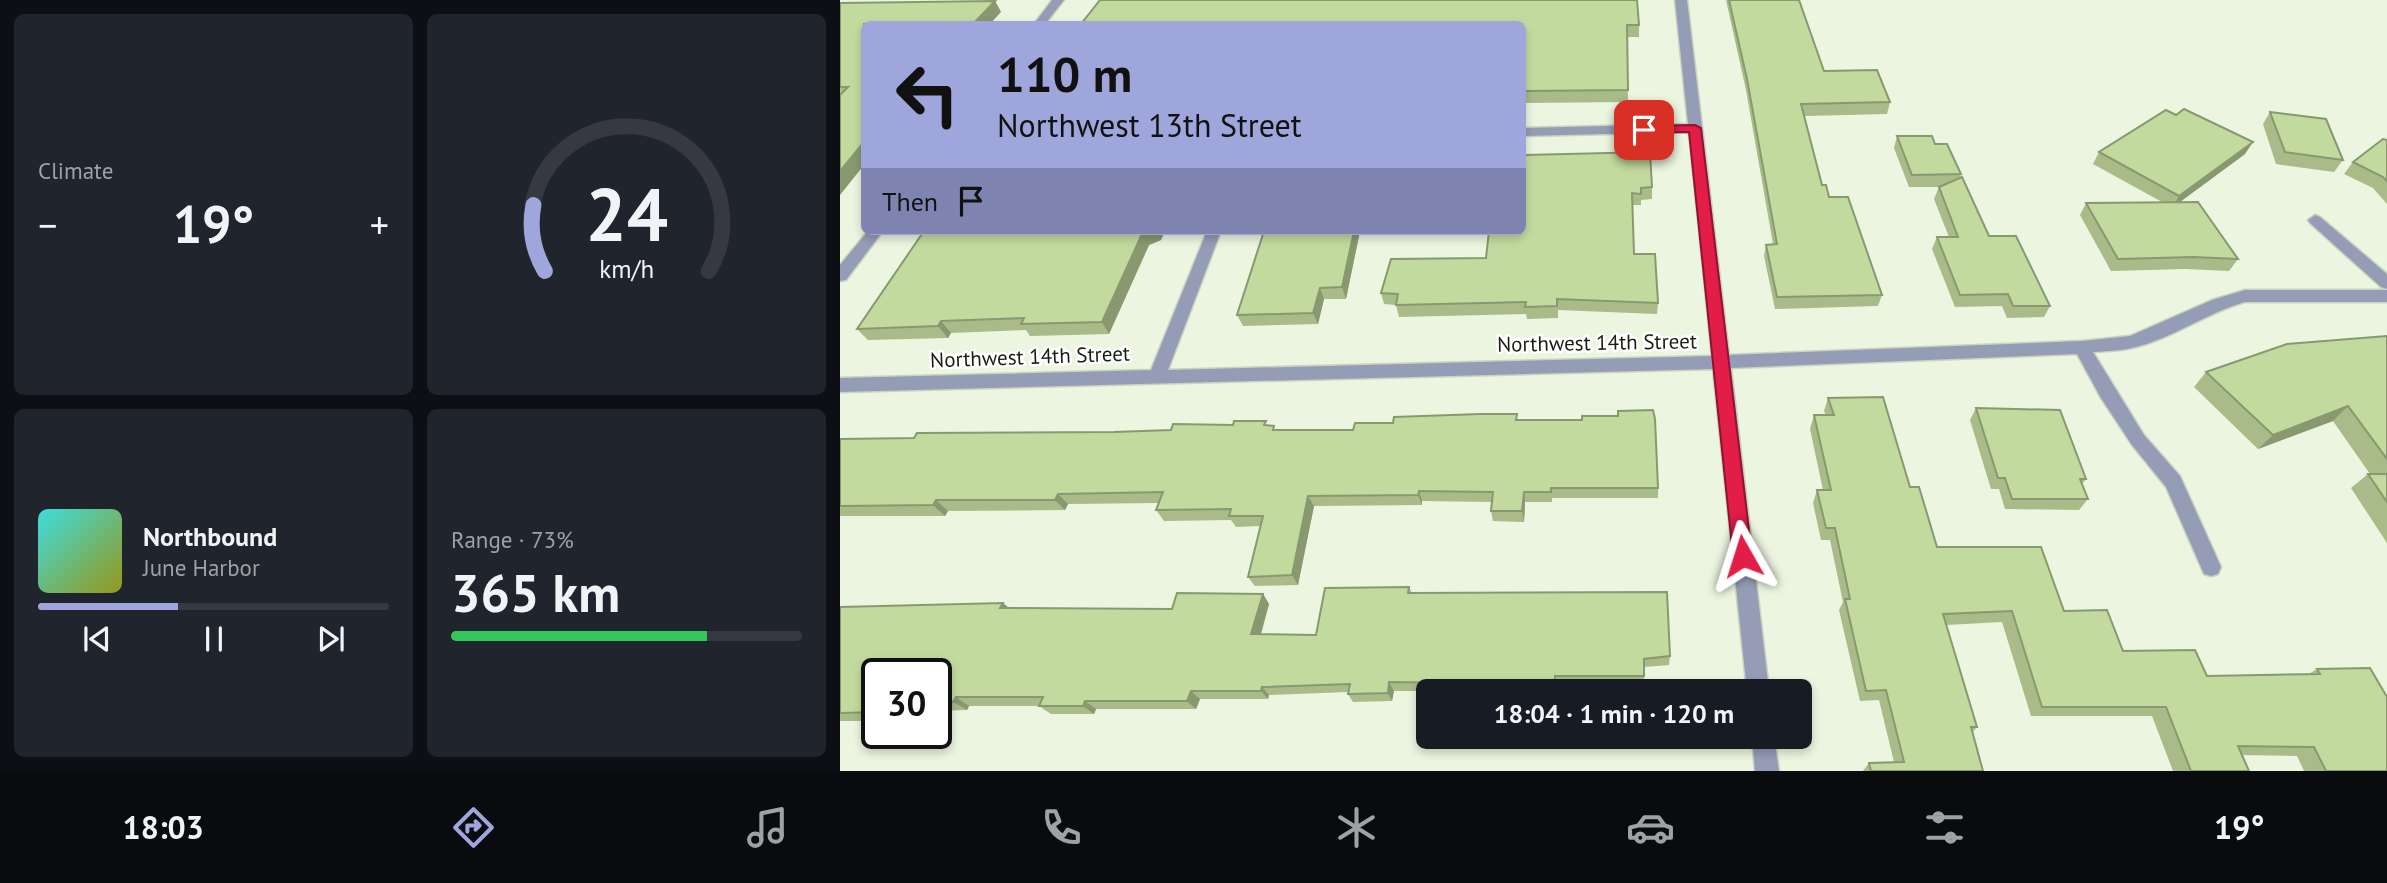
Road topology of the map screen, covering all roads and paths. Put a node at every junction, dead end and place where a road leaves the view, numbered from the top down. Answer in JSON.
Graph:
{"nodes":[{"id":1,"x":1058,"y":0,"type":"edge"},
{"id":2,"x":1681,"y":0,"type":"edge"},
{"id":3,"x":1041,"y":21,"type":"edge"},
{"id":4,"x":1695,"y":128,"type":"junction"},
{"id":5,"x":1526,"y":132,"type":"edge"},
{"id":6,"x":2315,"y":220,"type":"dead end"},
{"id":7,"x":873,"y":235,"type":"edge"},
{"id":8,"x":1212,"y":235,"type":"edge"},
{"id":9,"x":840,"y":276,"type":"edge"},
{"id":10,"x":2387,"y":283,"type":"edge"},
{"id":11,"x":2387,"y":296,"type":"edge"},
{"id":12,"x":2082,"y":347,"type":"junction"},
{"id":13,"x":1721,"y":362,"type":"junction"},
{"id":14,"x":1157,"y":377,"type":"junction"},
{"id":15,"x":840,"y":385,"type":"edge"},
{"id":16,"x":2211,"y":567,"type":"dead end"},
{"id":17,"x":1757,"y":679,"type":"edge"},
{"id":18,"x":1764,"y":749,"type":"edge"},
{"id":19,"x":1767,"y":771,"type":"edge"}],
"edges":[{"from":1,"to":3,"type":"street"},
{"from":2,"to":4,"type":"street"},
{"from":4,"to":5,"type":"street"},
{"from":4,"to":13,"type":"street"},
{"from":6,"to":10,"type":"street"},
{"from":7,"to":9,"type":"street"},
{"from":8,"to":14,"type":"street"},
{"from":11,"to":12,"type":"street","name":"Northwest 14th Street"},
{"from":12,"to":13,"type":"street","name":"Northwest 14th Street"},
{"from":12,"to":16,"type":"street"},
{"from":13,"to":14,"type":"street","name":"Northwest 14th Street"},
{"from":13,"to":17,"type":"street"},
{"from":14,"to":15,"type":"street","name":"Northwest 14th Street"},
{"from":18,"to":19,"type":"street"}]}
